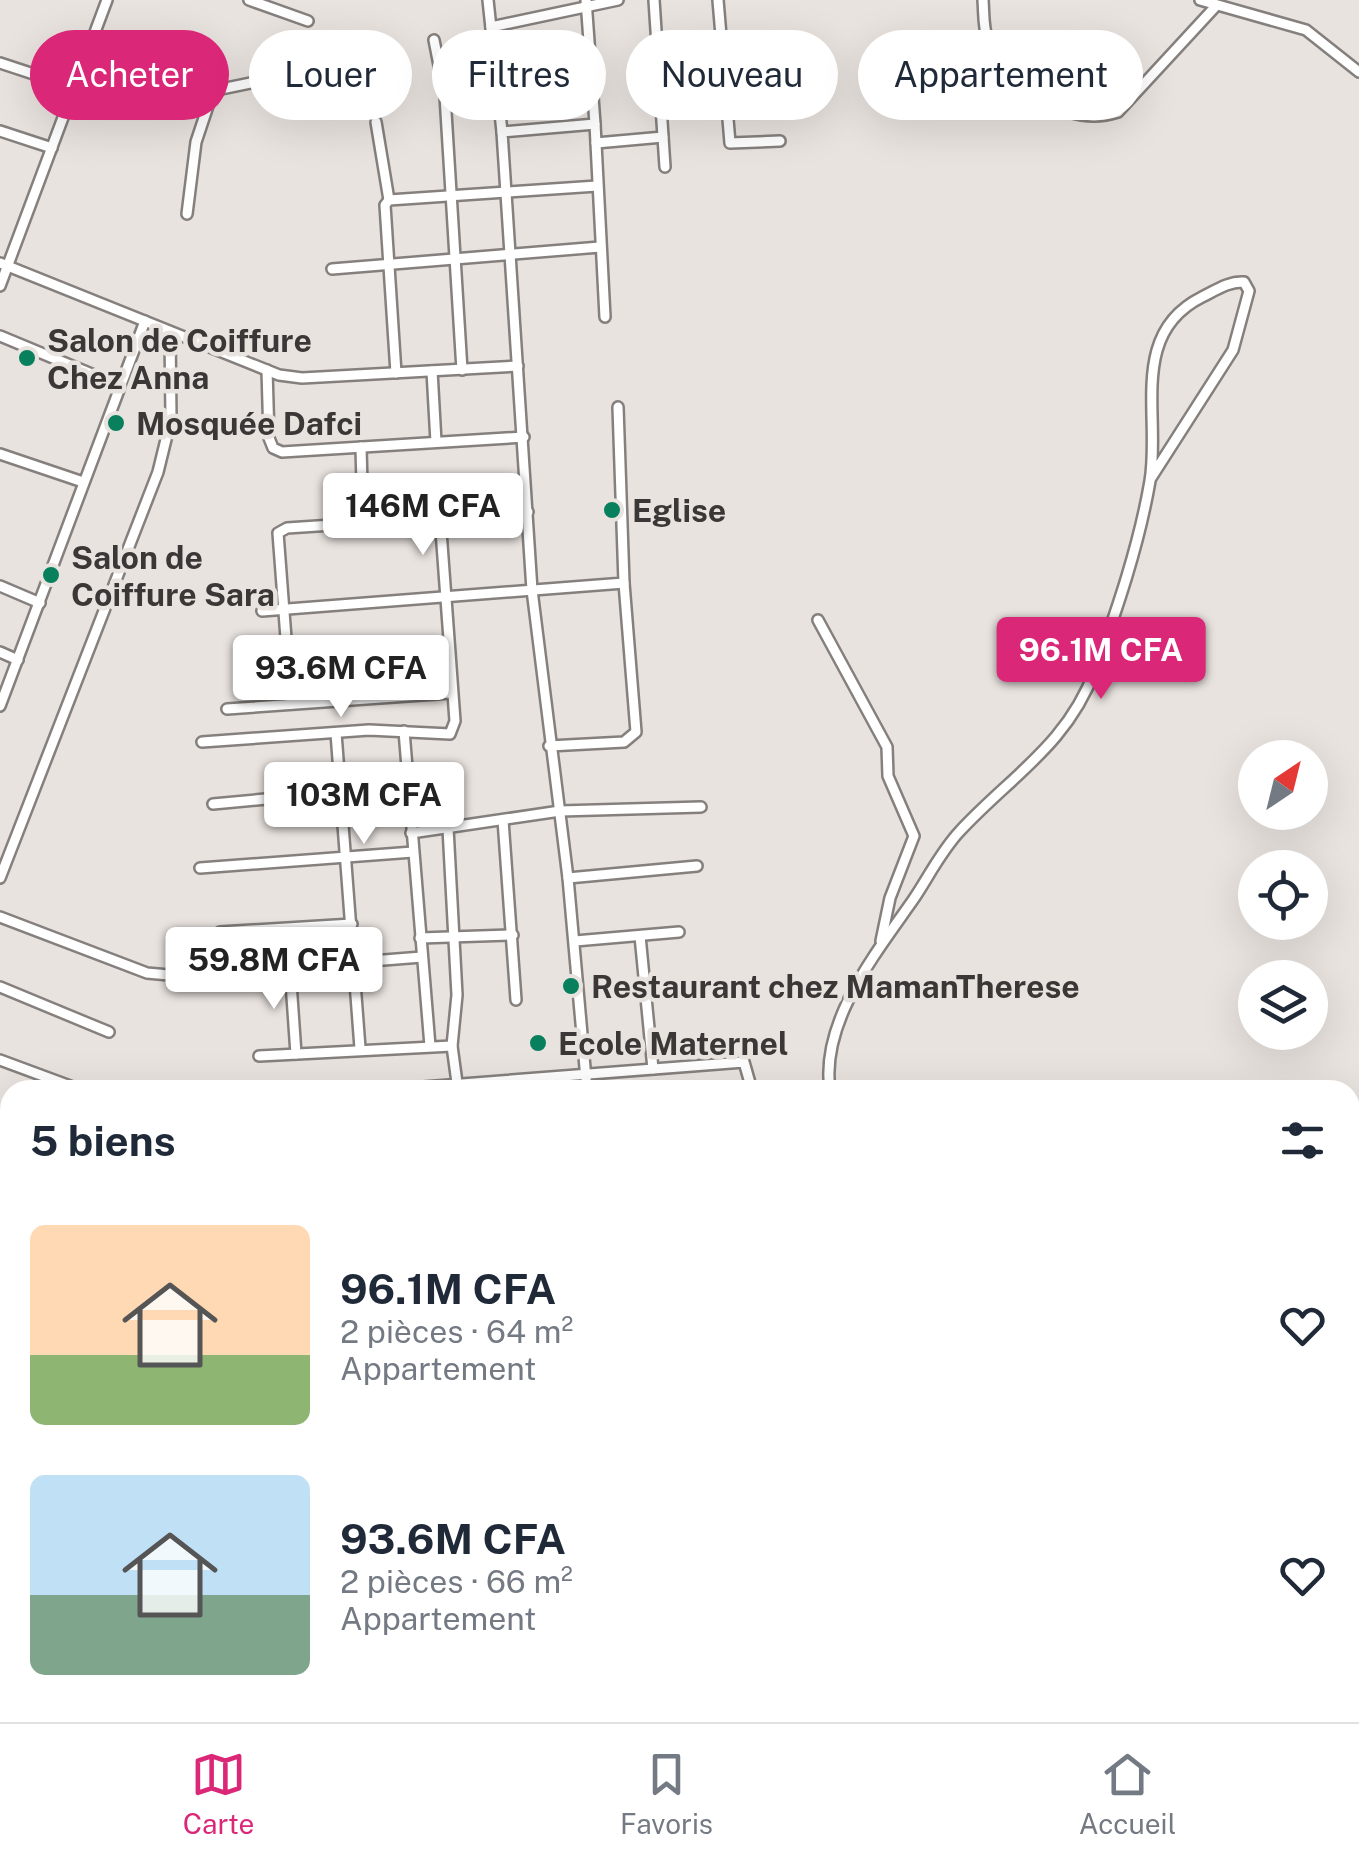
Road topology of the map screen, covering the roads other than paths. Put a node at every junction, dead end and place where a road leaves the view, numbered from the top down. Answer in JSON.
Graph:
{"nodes":[{"id":1,"x":107,"y":0,"type":"edge"},
{"id":2,"x":249,"y":0,"type":"edge"},
{"id":3,"x":488,"y":0,"type":"edge"},
{"id":4,"x":618,"y":0,"type":"edge"},
{"id":5,"x":654,"y":0,"type":"edge"},
{"id":6,"x":718,"y":0,"type":"edge"},
{"id":7,"x":983,"y":0,"type":"edge"},
{"id":8,"x":1200,"y":0,"type":"edge"},
{"id":9,"x":586,"y":3,"type":"edge"},
{"id":10,"x":1215,"y":7,"type":"junction"},
{"id":11,"x":308,"y":22,"type":"dead end"},
{"id":12,"x":492,"y":27,"type":"junction"},
{"id":13,"x":96,"y":30,"type":"edge"},
{"id":14,"x":0,"y":63,"type":"edge"},
{"id":15,"x":1359,"y":72,"type":"edge"},
{"id":16,"x":30,"y":73,"type":"edge"},
{"id":17,"x":62,"y":120,"type":"edge"},
{"id":18,"x":203,"y":120,"type":"edge"},
{"id":19,"x":446,"y":120,"type":"edge"},
{"id":20,"x":376,"y":122,"type":"dead end"},
{"id":21,"x":595,"y":124,"type":"junction"},
{"id":22,"x":0,"y":131,"type":"edge"},
{"id":23,"x":502,"y":132,"type":"junction"},
{"id":24,"x":663,"y":136,"type":"junction"},
{"id":25,"x":780,"y":141,"type":"dead end"},
{"id":26,"x":596,"y":143,"type":"junction"},
{"id":27,"x":52,"y":148,"type":"junction"},
{"id":28,"x":665,"y":166,"type":"dead end"},
{"id":29,"x":597,"y":186,"type":"junction"},
{"id":30,"x":504,"y":194,"type":"junction"},
{"id":31,"x":451,"y":198,"type":"junction"},
{"id":32,"x":389,"y":200,"type":"junction"},
{"id":33,"x":186,"y":214,"type":"dead end"},
{"id":34,"x":600,"y":247,"type":"junction"},
{"id":35,"x":507,"y":257,"type":"junction"},
{"id":36,"x":456,"y":260,"type":"junction"},
{"id":37,"x":4,"y":265,"type":"edge"},
{"id":38,"x":390,"y":267,"type":"junction"},
{"id":39,"x":332,"y":269,"type":"dead end"},
{"id":40,"x":0,"y":286,"type":"edge"},
{"id":41,"x":605,"y":317,"type":"dead end"},
{"id":42,"x":145,"y":322,"type":"junction"},
{"id":43,"x":170,"y":332,"type":"junction"},
{"id":44,"x":0,"y":336,"type":"edge"},
{"id":45,"x":518,"y":366,"type":"junction"},
{"id":46,"x":266,"y":370,"type":"junction"},
{"id":47,"x":462,"y":370,"type":"junction"},
{"id":48,"x":432,"y":371,"type":"junction"},
{"id":49,"x":396,"y":373,"type":"junction"},
{"id":50,"x":118,"y":385,"type":"junction"},
{"id":51,"x":618,"y":406,"type":"dead end"},
{"id":52,"x":524,"y":436,"type":"junction"},
{"id":53,"x":436,"y":442,"type":"junction"},
{"id":54,"x":361,"y":447,"type":"junction"},
{"id":55,"x":0,"y":454,"type":"edge"},
{"id":56,"x":1151,"y":478,"type":"junction"},
{"id":57,"x":83,"y":482,"type":"junction"},
{"id":58,"x":528,"y":512,"type":"junction"},
{"id":59,"x":440,"y":517,"type":"junction"},
{"id":60,"x":364,"y":522,"type":"junction"},
{"id":61,"x":624,"y":583,"type":"junction"},
{"id":62,"x":0,"y":586,"type":"edge"},
{"id":63,"x":532,"y":590,"type":"junction"},
{"id":64,"x":444,"y":598,"type":"junction"},
{"id":65,"x":40,"y":602,"type":"junction"},
{"id":66,"x":284,"y":609,"type":"junction"},
{"id":67,"x":262,"y":611,"type":"dead end"},
{"id":68,"x":818,"y":620,"type":"dead end"},
{"id":69,"x":0,"y":652,"type":"edge"},
{"id":70,"x":18,"y":660,"type":"junction"},
{"id":71,"x":452,"y":693,"type":"junction"},
{"id":72,"x":292,"y":704,"type":"junction"},
{"id":73,"x":0,"y":706,"type":"edge"},
{"id":74,"x":227,"y":709,"type":"dead end"},
{"id":75,"x":404,"y":731,"type":"junction"},
{"id":76,"x":336,"y":734,"type":"junction"},
{"id":77,"x":202,"y":742,"type":"dead end"},
{"id":78,"x":549,"y":746,"type":"junction"},
{"id":79,"x":340,"y":792,"type":"junction"},
{"id":80,"x":213,"y":804,"type":"dead end"},
{"id":81,"x":702,"y":806,"type":"dead end"},
{"id":82,"x":560,"y":812,"type":"junction"},
{"id":83,"x":503,"y":820,"type":"junction"},
{"id":84,"x":448,"y":828,"type":"junction"},
{"id":85,"x":411,"y":833,"type":"junction"},
{"id":86,"x":413,"y":852,"type":"junction"},
{"id":87,"x":345,"y":858,"type":"junction"},
{"id":88,"x":697,"y":866,"type":"dead end"},
{"id":89,"x":200,"y":868,"type":"dead end"},
{"id":90,"x":0,"y":878,"type":"edge"},
{"id":91,"x":568,"y":878,"type":"junction"},
{"id":92,"x":0,"y":916,"type":"edge"},
{"id":93,"x":352,"y":924,"type":"junction"},
{"id":94,"x":220,"y":932,"type":"dead end"},
{"id":95,"x":679,"y":932,"type":"dead end"},
{"id":96,"x":514,"y":934,"type":"junction"},
{"id":97,"x":640,"y":936,"type":"junction"},
{"id":98,"x":454,"y":937,"type":"junction"},
{"id":99,"x":420,"y":938,"type":"junction"},
{"id":100,"x":575,"y":942,"type":"junction"},
{"id":101,"x":880,"y":944,"type":"junction"},
{"id":102,"x":422,"y":957,"type":"junction"},
{"id":103,"x":356,"y":964,"type":"junction"},
{"id":104,"x":290,"y":968,"type":"junction"},
{"id":105,"x":0,"y":987,"type":"edge"},
{"id":106,"x":516,"y":1000,"type":"dead end"},
{"id":107,"x":109,"y":1032,"type":"dead end"},
{"id":108,"x":430,"y":1046,"type":"junction"},
{"id":109,"x":452,"y":1046,"type":"junction"},
{"id":110,"x":360,"y":1048,"type":"junction"},
{"id":111,"x":296,"y":1054,"type":"junction"},
{"id":112,"x":259,"y":1056,"type":"dead end"},
{"id":113,"x":0,"y":1060,"type":"edge"},
{"id":114,"x":652,"y":1069,"type":"junction"},
{"id":115,"x":586,"y":1074,"type":"junction"},
{"id":116,"x":54,"y":1080,"type":"edge"},
{"id":117,"x":457,"y":1080,"type":"edge"},
{"id":118,"x":527,"y":1080,"type":"edge"},
{"id":119,"x":586,"y":1080,"type":"edge"},
{"id":120,"x":749,"y":1080,"type":"edge"},
{"id":121,"x":829,"y":1080,"type":"edge"}],
"edges":[{"from":1,"to":13,"type":"street"},
{"from":2,"to":11,"type":"street"},
{"from":3,"to":12,"type":"street"},
{"from":4,"to":9,"type":"street"},
{"from":5,"to":24,"type":"street"},
{"from":6,"to":25,"type":"street"},
{"from":7,"to":10,"type":"street"},
{"from":8,"to":10,"type":"street"},
{"from":9,"to":12,"type":"street"},
{"from":9,"to":21,"type":"street"},
{"from":10,"to":15,"type":"street"},
{"from":12,"to":23,"type":"street"},
{"from":14,"to":16,"type":"street"},
{"from":17,"to":27,"type":"street"},
{"from":18,"to":33,"type":"street"},
{"from":19,"to":31,"type":"street"},
{"from":20,"to":32,"type":"street"},
{"from":21,"to":23,"type":"street"},
{"from":21,"to":26,"type":"street"},
{"from":22,"to":27,"type":"street"},
{"from":23,"to":30,"type":"street"},
{"from":24,"to":26,"type":"street"},
{"from":24,"to":28,"type":"street"},
{"from":26,"to":29,"type":"street"},
{"from":27,"to":37,"type":"street"},
{"from":29,"to":30,"type":"street"},
{"from":29,"to":34,"type":"street"},
{"from":30,"to":31,"type":"street"},
{"from":30,"to":35,"type":"street"},
{"from":31,"to":32,"type":"street"},
{"from":31,"to":36,"type":"street"},
{"from":32,"to":38,"type":"street"},
{"from":34,"to":35,"type":"street"},
{"from":34,"to":41,"type":"street"},
{"from":35,"to":36,"type":"street"},
{"from":35,"to":45,"type":"street"},
{"from":36,"to":38,"type":"street"},
{"from":36,"to":47,"type":"street"},
{"from":37,"to":40,"type":"street"},
{"from":37,"to":42,"type":"street"},
{"from":38,"to":39,"type":"street"},
{"from":38,"to":49,"type":"street"},
{"from":42,"to":43,"type":"street"},
{"from":42,"to":50,"type":"street"},
{"from":43,"to":46,"type":"street"},
{"from":43,"to":90,"type":"street"},
{"from":44,"to":50,"type":"street"},
{"from":45,"to":47,"type":"street"},
{"from":45,"to":52,"type":"street"},
{"from":46,"to":49,"type":"street"},
{"from":46,"to":54,"type":"street"},
{"from":47,"to":48,"type":"street"},
{"from":48,"to":49,"type":"street"},
{"from":48,"to":53,"type":"street"},
{"from":50,"to":57,"type":"street"},
{"from":51,"to":61,"type":"street"},
{"from":52,"to":53,"type":"street"},
{"from":52,"to":58,"type":"street"},
{"from":53,"to":54,"type":"street"},
{"from":54,"to":60,"type":"street"},
{"from":55,"to":57,"type":"street"},
{"from":56,"to":56,"type":"street"},
{"from":56,"to":101,"type":"street"},
{"from":57,"to":65,"type":"street"},
{"from":58,"to":59,"type":"street"},
{"from":58,"to":63,"type":"street"},
{"from":59,"to":60,"type":"street"},
{"from":59,"to":64,"type":"street"},
{"from":60,"to":66,"type":"street"},
{"from":61,"to":63,"type":"street"},
{"from":61,"to":78,"type":"street"},
{"from":62,"to":65,"type":"street"},
{"from":63,"to":64,"type":"street"},
{"from":63,"to":78,"type":"street"},
{"from":64,"to":66,"type":"street"},
{"from":64,"to":71,"type":"street"},
{"from":65,"to":70,"type":"street"},
{"from":66,"to":67,"type":"street"},
{"from":66,"to":72,"type":"street"},
{"from":68,"to":101,"type":"street"},
{"from":69,"to":70,"type":"street"},
{"from":70,"to":73,"type":"street"},
{"from":71,"to":72,"type":"street"},
{"from":71,"to":75,"type":"street"},
{"from":72,"to":74,"type":"street"},
{"from":75,"to":76,"type":"street"},
{"from":75,"to":85,"type":"street"},
{"from":76,"to":77,"type":"street"},
{"from":76,"to":79,"type":"street"},
{"from":78,"to":82,"type":"street"},
{"from":79,"to":80,"type":"street"},
{"from":79,"to":87,"type":"street"},
{"from":81,"to":82,"type":"street"},
{"from":82,"to":83,"type":"street"},
{"from":82,"to":91,"type":"street"},
{"from":83,"to":84,"type":"street"},
{"from":83,"to":96,"type":"street"},
{"from":84,"to":85,"type":"street"},
{"from":84,"to":98,"type":"street"},
{"from":85,"to":86,"type":"street"},
{"from":86,"to":87,"type":"street"},
{"from":86,"to":99,"type":"street"},
{"from":87,"to":89,"type":"street"},
{"from":87,"to":93,"type":"street"},
{"from":88,"to":91,"type":"street"},
{"from":91,"to":100,"type":"street"},
{"from":92,"to":104,"type":"street"},
{"from":93,"to":94,"type":"street"},
{"from":93,"to":103,"type":"street"},
{"from":95,"to":97,"type":"street"},
{"from":96,"to":98,"type":"street"},
{"from":96,"to":106,"type":"street"},
{"from":97,"to":100,"type":"street"},
{"from":97,"to":114,"type":"street"},
{"from":98,"to":99,"type":"street"},
{"from":98,"to":109,"type":"street"},
{"from":99,"to":102,"type":"street"},
{"from":100,"to":115,"type":"street"},
{"from":101,"to":121,"type":"street"},
{"from":102,"to":103,"type":"street"},
{"from":102,"to":108,"type":"street"},
{"from":103,"to":104,"type":"street"},
{"from":103,"to":110,"type":"street"},
{"from":104,"to":111,"type":"street"},
{"from":105,"to":107,"type":"street"},
{"from":108,"to":109,"type":"street"},
{"from":108,"to":110,"type":"street"},
{"from":109,"to":117,"type":"street"},
{"from":110,"to":111,"type":"street"},
{"from":111,"to":112,"type":"street"},
{"from":113,"to":116,"type":"street"},
{"from":114,"to":115,"type":"street"},
{"from":114,"to":120,"type":"street"},
{"from":115,"to":118,"type":"street"},
{"from":115,"to":119,"type":"street"}]}
